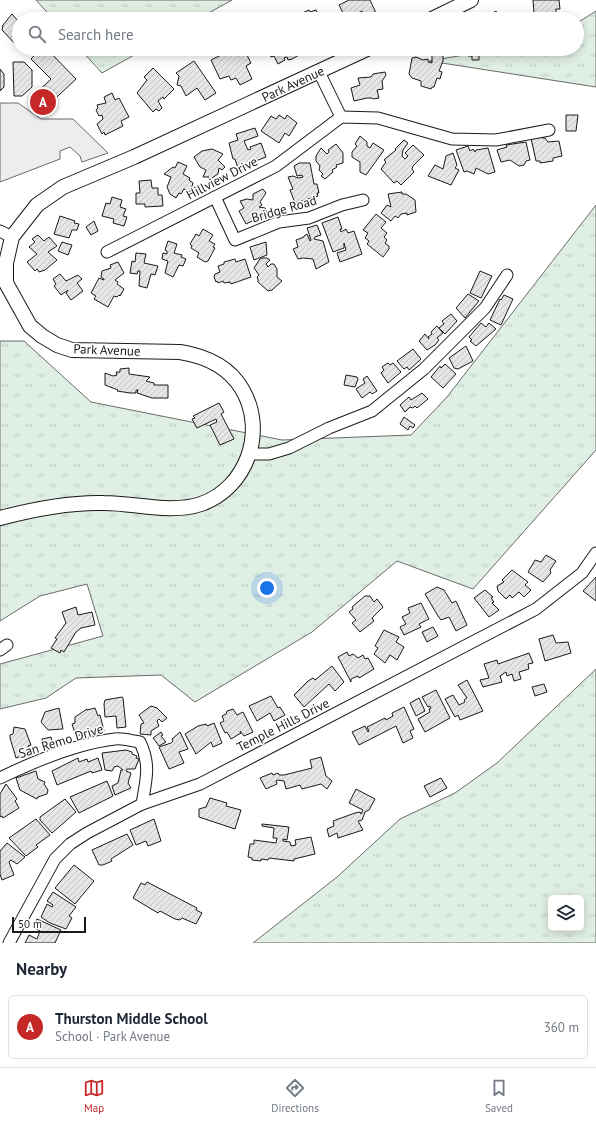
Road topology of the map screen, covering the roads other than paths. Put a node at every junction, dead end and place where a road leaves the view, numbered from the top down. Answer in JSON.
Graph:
{"nodes":[{"id":1,"x":471,"y":0,"type":"edge"},
{"id":2,"x":446,"y":12,"type":"edge"},
{"id":3,"x":352,"y":56,"type":"edge"},
{"id":4,"x":319,"y":72,"type":"junction"},
{"id":5,"x":340,"y":117,"type":"junction"},
{"id":6,"x":549,"y":130,"type":"dead end"},
{"id":7,"x":215,"y":197,"type":"junction"},
{"id":8,"x":363,"y":200,"type":"dead end"},
{"id":9,"x":6,"y":234,"type":"edge"},
{"id":10,"x":108,"y":252,"type":"dead end"},
{"id":11,"x":507,"y":275,"type":"dead end"},
{"id":12,"x":251,"y":454,"type":"junction"},
{"id":13,"x":0,"y":518,"type":"edge"},
{"id":14,"x":596,"y":553,"type":"edge"},
{"id":15,"x":0,"y":778,"type":"edge"},
{"id":16,"x":142,"y":804,"type":"junction"},
{"id":17,"x":9,"y":943,"type":"edge"}],
"edges":[{"from":1,"to":2,"type":"main road"},
{"from":3,"to":4,"type":"main road","name":"Park Avenue"},
{"from":4,"to":5,"type":"street"},
{"from":4,"to":9,"type":"main road","name":"Park Avenue"},
{"from":5,"to":6,"type":"street"},
{"from":5,"to":7,"type":"street","name":"Hillview Drive"},
{"from":7,"to":8,"type":"street","name":"Bridge Road"},
{"from":7,"to":10,"type":"street","name":"Hillview Drive"},
{"from":9,"to":12,"type":"main road","name":"Park Avenue"},
{"from":11,"to":12,"type":"street"},
{"from":12,"to":13,"type":"main road","name":"Park Avenue"},
{"from":14,"to":16,"type":"street","name":"Temple Hills Drive"},
{"from":15,"to":16,"type":"street","name":"San Remo Drive"},
{"from":16,"to":17,"type":"street","name":"Temple Hills Drive"}]}
